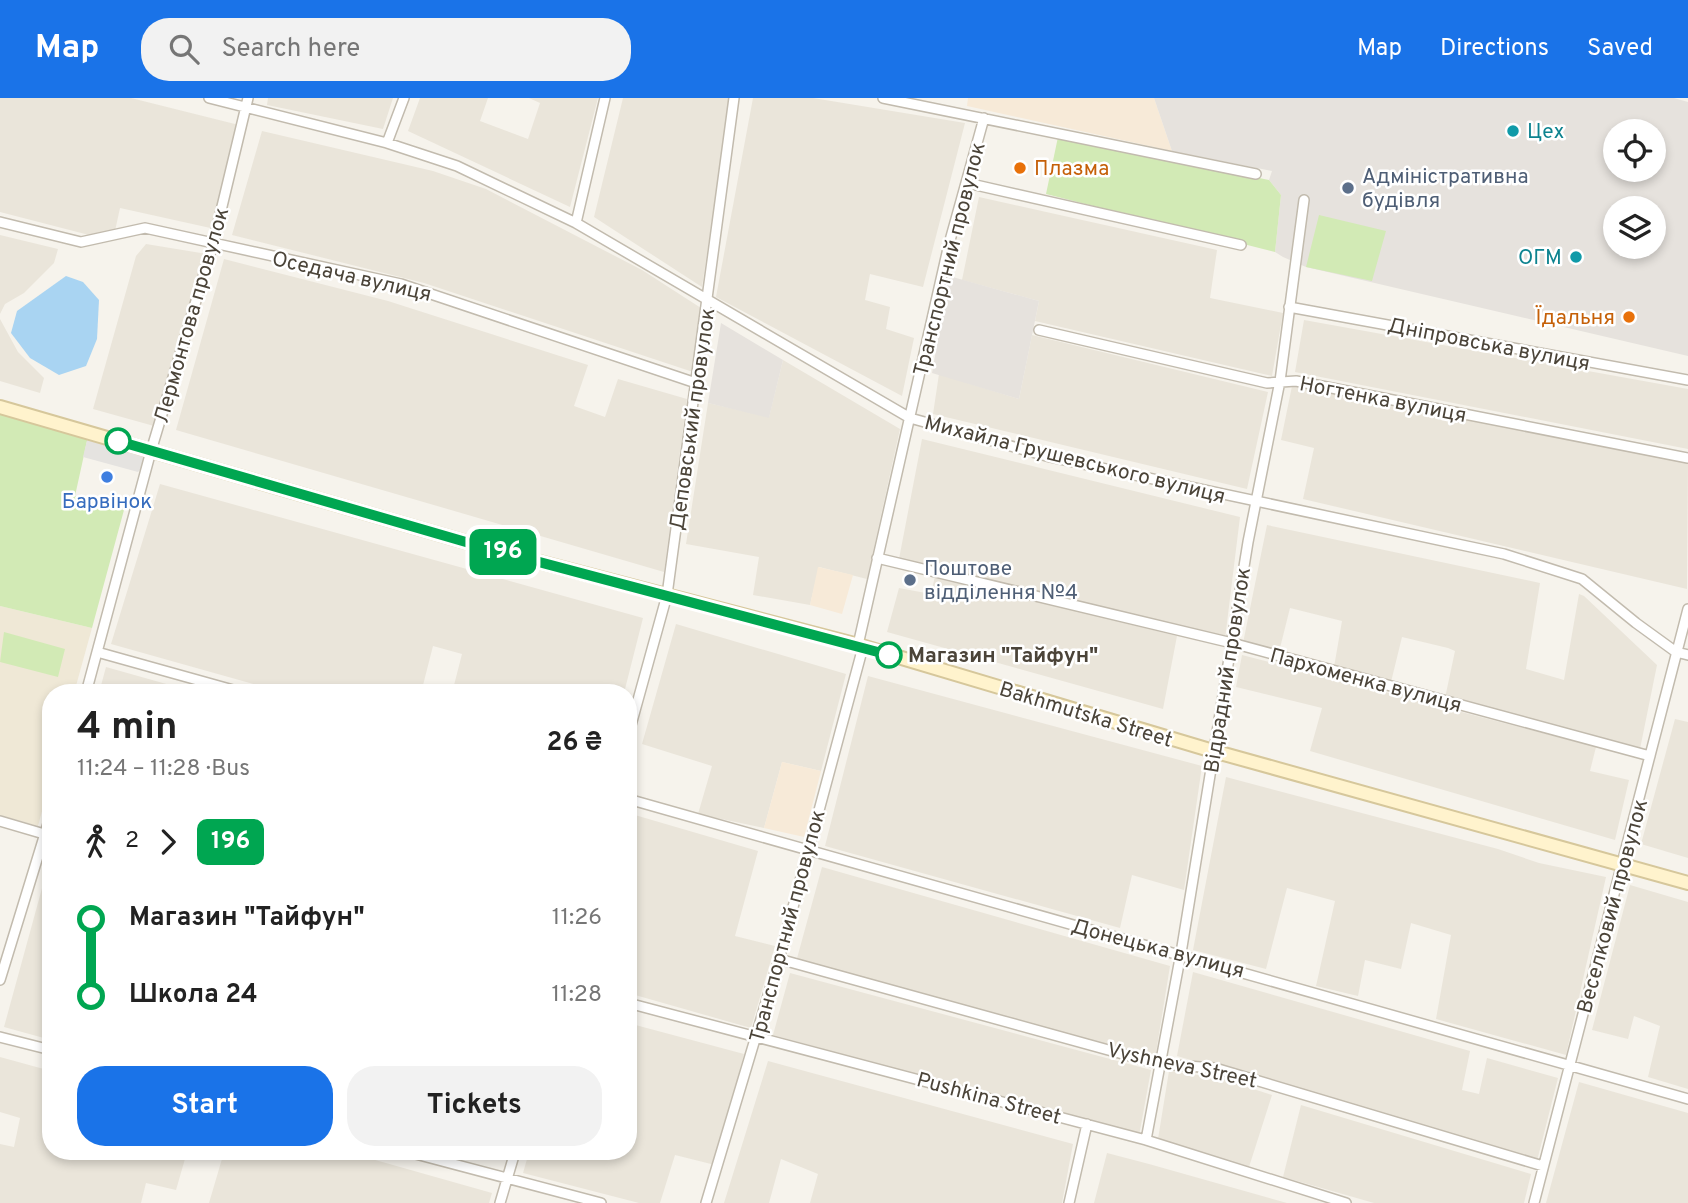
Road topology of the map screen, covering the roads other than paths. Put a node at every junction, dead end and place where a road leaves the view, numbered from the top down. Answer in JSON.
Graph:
{"nodes":[{"id":1,"x":209,"y":98,"type":"edge"},
{"id":2,"x":404,"y":98,"type":"edge"},
{"id":3,"x":605,"y":98,"type":"edge"},
{"id":4,"x":734,"y":98,"type":"edge"},
{"id":5,"x":883,"y":98,"type":"edge"},
{"id":6,"x":247,"y":102,"type":"edge"},
{"id":7,"x":984,"y":118,"type":"junction"},
{"id":8,"x":387,"y":144,"type":"junction"},
{"id":9,"x":1256,"y":174,"type":"dead end"},
{"id":10,"x":967,"y":183,"type":"junction"},
{"id":11,"x":1304,"y":200,"type":"dead end"},
{"id":12,"x":0,"y":222,"type":"edge"},
{"id":13,"x":576,"y":223,"type":"junction"},
{"id":14,"x":213,"y":244,"type":"junction"},
{"id":15,"x":1241,"y":245,"type":"dead end"},
{"id":16,"x":708,"y":300,"type":"junction"},
{"id":17,"x":1289,"y":307,"type":"junction"},
{"id":18,"x":1039,"y":330,"type":"dead end"},
{"id":19,"x":1688,"y":380,"type":"edge"},
{"id":20,"x":1280,"y":381,"type":"junction"},
{"id":21,"x":696,"y":383,"type":"junction"},
{"id":22,"x":0,"y":407,"type":"edge"},
{"id":23,"x":910,"y":418,"type":"junction"},
{"id":24,"x":151,"y":451,"type":"junction"},
{"id":25,"x":1688,"y":458,"type":"edge"},
{"id":26,"x":1255,"y":503,"type":"junction"},
{"id":27,"x":877,"y":558,"type":"junction"},
{"id":28,"x":667,"y":595,"type":"junction"},
{"id":29,"x":1688,"y":609,"type":"edge"},
{"id":30,"x":1231,"y":643,"type":"junction"},
{"id":31,"x":861,"y":646,"type":"junction"},
{"id":32,"x":97,"y":652,"type":"junction"},
{"id":33,"x":1676,"y":652,"type":"junction"},
{"id":34,"x":1688,"y":655,"type":"edge"},
{"id":35,"x":88,"y":684,"type":"edge"},
{"id":36,"x":212,"y":684,"type":"edge"},
{"id":37,"x":637,"y":703,"type":"edge"},
{"id":38,"x":1213,"y":751,"type":"junction"},
{"id":39,"x":1650,"y":756,"type":"junction"},
{"id":40,"x":637,"y":802,"type":"edge"},
{"id":41,"x":0,"y":821,"type":"edge"},
{"id":42,"x":42,"y":833,"type":"edge"},
{"id":43,"x":808,"y":851,"type":"junction"},
{"id":44,"x":42,"y":853,"type":"edge"},
{"id":45,"x":1623,"y":865,"type":"junction"},
{"id":46,"x":1688,"y":883,"type":"edge"},
{"id":47,"x":1181,"y":953,"type":"junction"},
{"id":48,"x":779,"y":959,"type":"junction"},
{"id":49,"x":0,"y":979,"type":"edge"},
{"id":50,"x":637,"y":1005,"type":"edge"},
{"id":51,"x":0,"y":1037,"type":"edge"},
{"id":52,"x":756,"y":1038,"type":"junction"},
{"id":53,"x":42,"y":1048,"type":"edge"},
{"id":54,"x":1159,"y":1064,"type":"junction"},
{"id":55,"x":1570,"y":1066,"type":"junction"},
{"id":56,"x":1688,"y":1099,"type":"edge"},
{"id":57,"x":1087,"y":1124,"type":"junction"},
{"id":58,"x":1146,"y":1140,"type":"junction"},
{"id":59,"x":436,"y":1160,"type":"edge"},
{"id":60,"x":513,"y":1160,"type":"edge"},
{"id":61,"x":1544,"y":1166,"type":"junction"},
{"id":62,"x":507,"y":1180,"type":"junction"},
{"id":63,"x":500,"y":1203,"type":"edge"},
{"id":64,"x":601,"y":1203,"type":"edge"},
{"id":65,"x":706,"y":1203,"type":"edge"},
{"id":66,"x":1069,"y":1203,"type":"edge"},
{"id":67,"x":1346,"y":1203,"type":"edge"},
{"id":68,"x":1534,"y":1203,"type":"edge"}],
"edges":[{"from":1,"to":6,"type":"street","name":"Михайла Грушевського вулиця"},
{"from":2,"to":8,"type":"street"},
{"from":3,"to":13,"type":"street"},
{"from":4,"to":16,"type":"street","name":"Деповський провулок"},
{"from":5,"to":7,"type":"street"},
{"from":6,"to":8,"type":"street","name":"Михайла Грушевського вулиця"},
{"from":6,"to":14,"type":"street","name":"Лермонтова провулок"},
{"from":7,"to":9,"type":"street"},
{"from":7,"to":10,"type":"street","name":"Транспортний провулок"},
{"from":8,"to":13,"type":"street","name":"Михайла Грушевського вулиця"},
{"from":10,"to":15,"type":"street"},
{"from":10,"to":23,"type":"street","name":"Транспортний провулок"},
{"from":11,"to":17,"type":"street","name":"Відрадний провулок"},
{"from":12,"to":14,"type":"street","name":"Оседача вулиця"},
{"from":13,"to":16,"type":"street","name":"Михайла Грушевського вулиця"},
{"from":14,"to":21,"type":"street","name":"Оседача вулиця"},
{"from":14,"to":24,"type":"street","name":"Лермонтова провулок"},
{"from":16,"to":21,"type":"street","name":"Деповський провулок"},
{"from":16,"to":23,"type":"street","name":"Михайла Грушевського вулиця"},
{"from":17,"to":19,"type":"street","name":"Дніпровська вулиця"},
{"from":17,"to":20,"type":"street","name":"Відрадний провулок"},
{"from":18,"to":20,"type":"street","name":"Ногтенка вулиця"},
{"from":20,"to":25,"type":"street","name":"Ногтенка вулиця"},
{"from":20,"to":26,"type":"street","name":"Відрадний провулок"},
{"from":21,"to":28,"type":"street","name":"Деповський провулок"},
{"from":22,"to":24,"type":"street","name":"Bakhmutska Street"},
{"from":23,"to":26,"type":"street","name":"Михайла Грушевського вулиця"},
{"from":23,"to":27,"type":"street","name":"Транспортний провулок"},
{"from":24,"to":28,"type":"street","name":"Bakhmutska Street"},
{"from":24,"to":32,"type":"street","name":"Лермонтова провулок"},
{"from":26,"to":30,"type":"street","name":"Відрадний провулок"},
{"from":26,"to":33,"type":"street","name":"Михайла Грушевського вулиця"},
{"from":27,"to":30,"type":"street","name":"Пархоменка вулиця"},
{"from":27,"to":31,"type":"street","name":"Транспортний провулок"},
{"from":28,"to":31,"type":"street","name":"Bakhmutska Street"},
{"from":28,"to":37,"type":"street","name":"Деповський провулок"},
{"from":29,"to":33,"type":"street","name":"Веселковий провулок"},
{"from":30,"to":38,"type":"street","name":"Відрадний провулок"},
{"from":30,"to":39,"type":"street","name":"Пархоменка вулиця"},
{"from":31,"to":38,"type":"street","name":"Bakhmutska Street"},
{"from":31,"to":43,"type":"street","name":"Транспортний провулок"},
{"from":32,"to":35,"type":"street","name":"Лермонтова провулок"},
{"from":32,"to":36,"type":"street"},
{"from":33,"to":34,"type":"street","name":"Михайла Грушевського вулиця"},
{"from":33,"to":39,"type":"street","name":"Веселковий провулок"},
{"from":38,"to":45,"type":"street","name":"Bakhmutska Street"},
{"from":38,"to":47,"type":"street","name":"Відрадний провулок"},
{"from":39,"to":45,"type":"street","name":"Веселковий провулок"},
{"from":40,"to":43,"type":"street","name":"Донецька вулиця"},
{"from":41,"to":42,"type":"street"},
{"from":43,"to":47,"type":"street","name":"Донецька вулиця"},
{"from":43,"to":48,"type":"street","name":"Транспортний провулок"},
{"from":44,"to":49,"type":"street"},
{"from":45,"to":46,"type":"street","name":"Bakhmutska Street"},
{"from":45,"to":55,"type":"street","name":"Веселковий провулок"},
{"from":47,"to":54,"type":"street","name":"Відрадний провулок"},
{"from":47,"to":55,"type":"street","name":"Донецька вулиця"},
{"from":48,"to":52,"type":"street","name":"Транспортний провулок"},
{"from":48,"to":54,"type":"street","name":"Vyshneva Street"},
{"from":50,"to":52,"type":"street","name":"Pushkina Street"},
{"from":51,"to":53,"type":"street"},
{"from":52,"to":57,"type":"street","name":"Pushkina Street"},
{"from":52,"to":65,"type":"street","name":"Транспортний провулок"},
{"from":54,"to":58,"type":"street","name":"Відрадний провулок"},
{"from":54,"to":61,"type":"street","name":"Vyshneva Street"},
{"from":55,"to":56,"type":"street","name":"Донецька вулиця"},
{"from":55,"to":61,"type":"street","name":"Веселковий провулок"},
{"from":57,"to":58,"type":"street","name":"Pushkina Street"},
{"from":57,"to":66,"type":"street"},
{"from":58,"to":67,"type":"street","name":"Pushkina Street"},
{"from":59,"to":62,"type":"street"},
{"from":60,"to":62,"type":"street"},
{"from":61,"to":68,"type":"street","name":"Веселковий провулок"},
{"from":62,"to":63,"type":"street"},
{"from":62,"to":64,"type":"street"}]}
